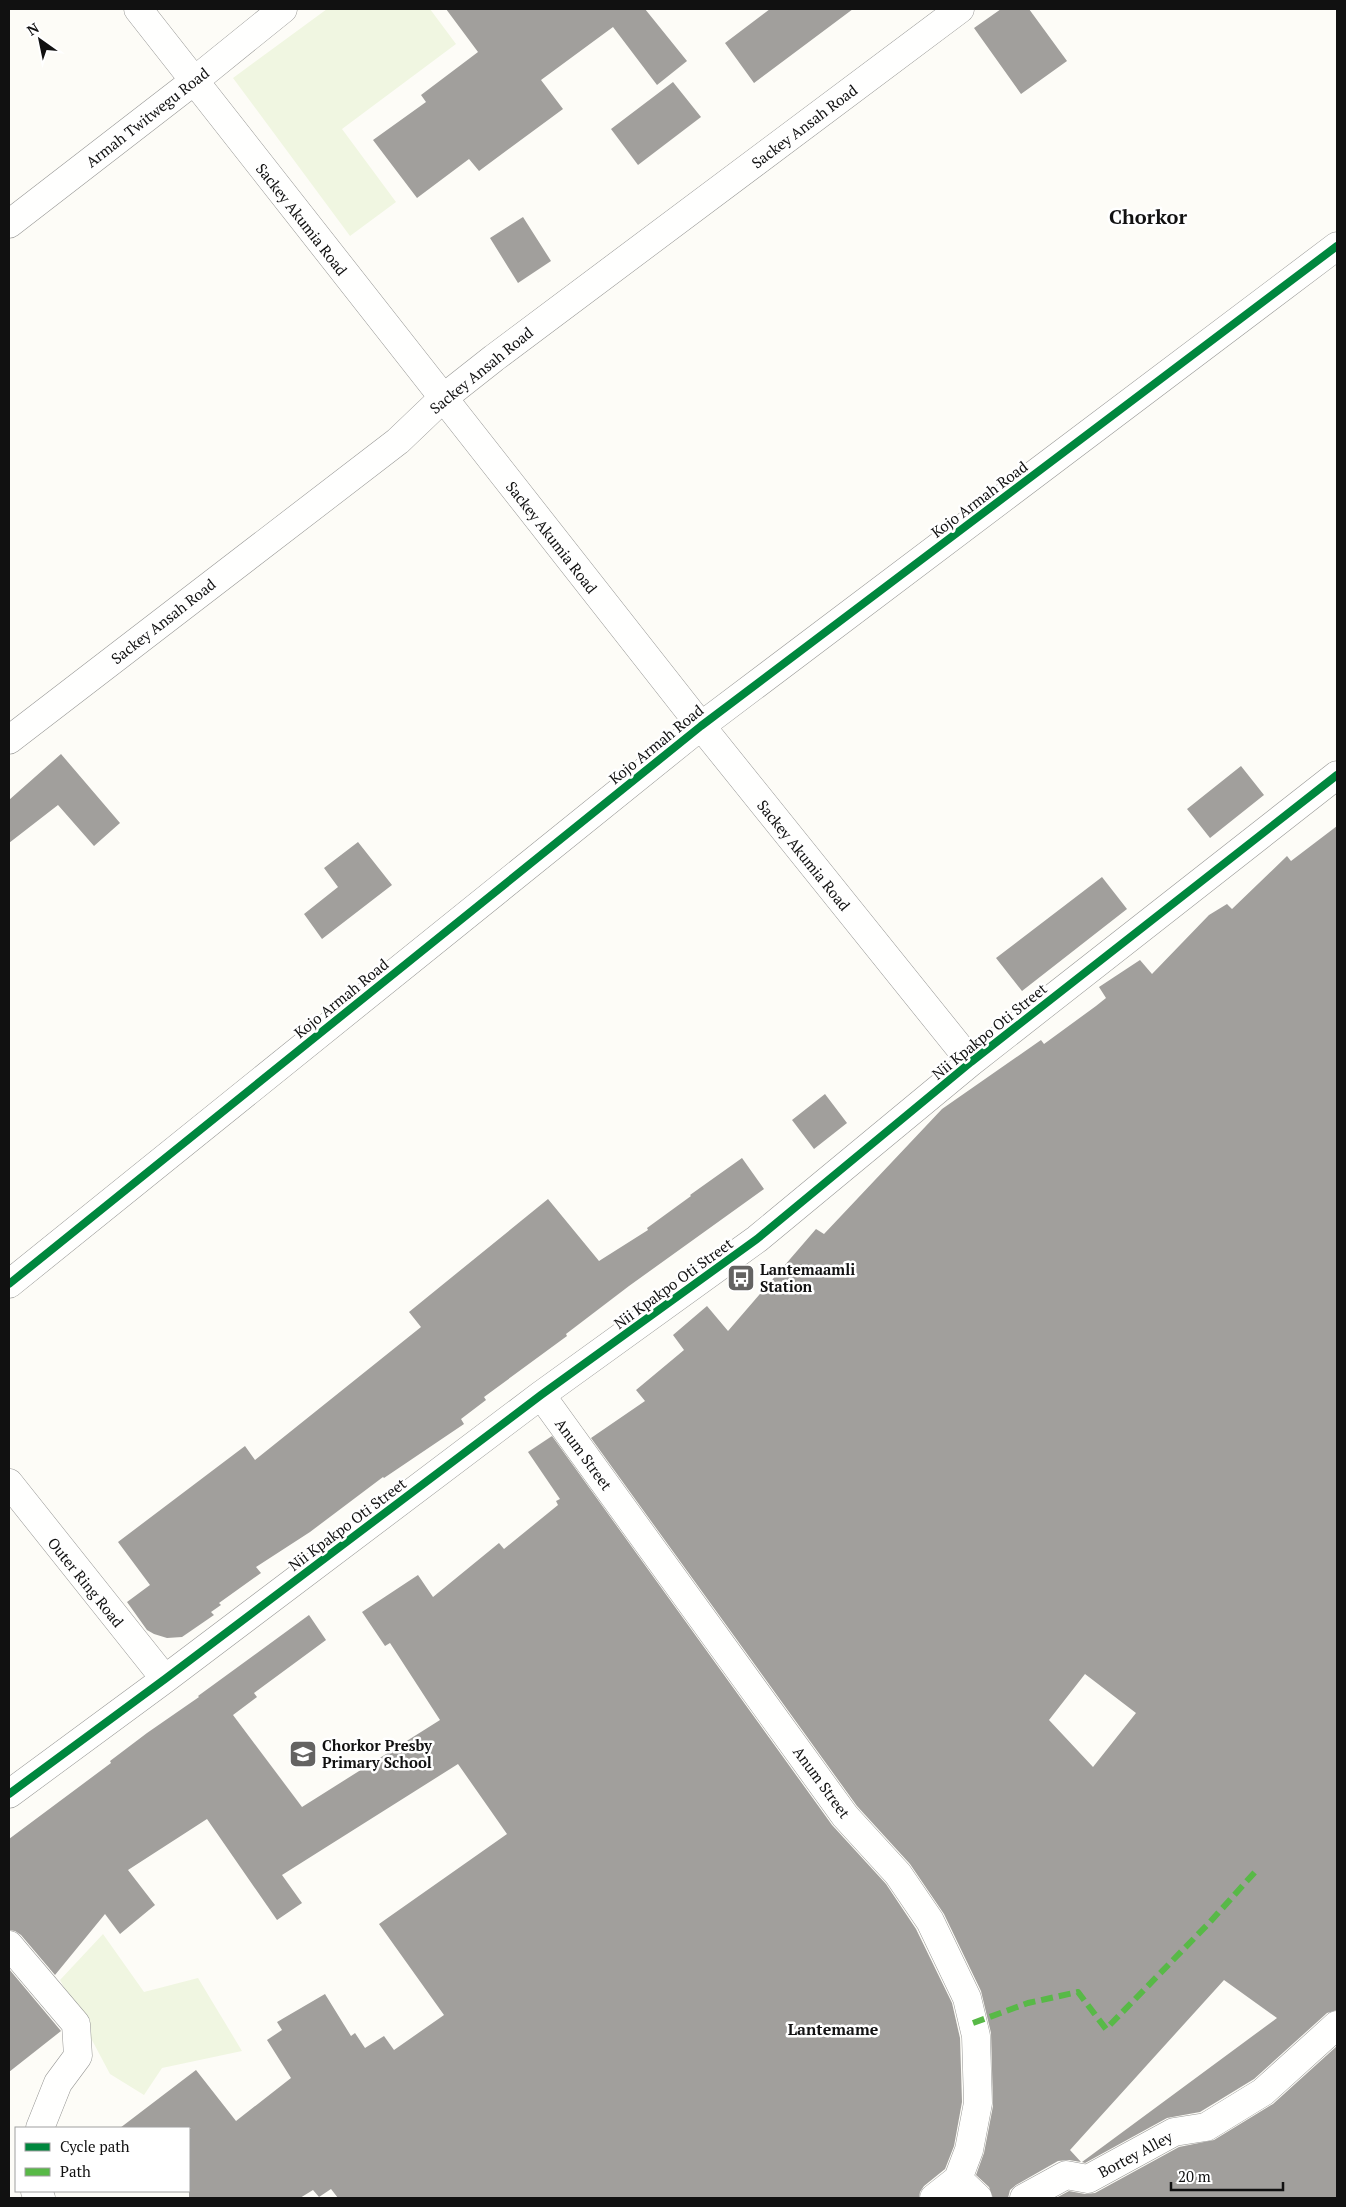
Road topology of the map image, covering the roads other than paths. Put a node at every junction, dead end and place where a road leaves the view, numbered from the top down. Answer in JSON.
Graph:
{"nodes":[{"id":1,"x":138,"y":9,"type":"edge"},
{"id":2,"x":283,"y":9,"type":"edge"},
{"id":3,"x":960,"y":9,"type":"edge"},
{"id":4,"x":194,"y":81,"type":"junction"},
{"id":5,"x":9,"y":224,"type":"edge"},
{"id":6,"x":1337,"y":246,"type":"edge"},
{"id":7,"x":442,"y":399,"type":"junction"},
{"id":8,"x":701,"y":726,"type":"junction"},
{"id":9,"x":9,"y":740,"type":"edge"},
{"id":10,"x":1337,"y":775,"type":"edge"},
{"id":11,"x":971,"y":1062,"type":"junction"},
{"id":12,"x":9,"y":1284,"type":"edge"},
{"id":13,"x":541,"y":1395,"type":"junction"},
{"id":14,"x":9,"y":1483,"type":"edge"},
{"id":15,"x":165,"y":1679,"type":"junction"},
{"id":16,"x":9,"y":1794,"type":"edge"},
{"id":17,"x":9,"y":1945,"type":"edge"},
{"id":18,"x":1337,"y":2025,"type":"edge"},
{"id":19,"x":40,"y":2127,"type":"edge"},
{"id":20,"x":958,"y":2179,"type":"junction"},
{"id":21,"x":934,"y":2198,"type":"edge"},
{"id":22,"x":978,"y":2198,"type":"edge"},
{"id":23,"x":1024,"y":2198,"type":"edge"}],
"edges":[{"from":1,"to":4,"type":"street","name":"Sackey Akumia Road"},
{"from":2,"to":4,"type":"street","name":"Armah Twitwegu Road"},
{"from":3,"to":7,"type":"street","name":"Sackey Ansah Road"},
{"from":4,"to":5,"type":"street","name":"Armah Twitwegu Road"},
{"from":4,"to":7,"type":"street","name":"Sackey Akumia Road"},
{"from":6,"to":8,"type":"street","name":"Kojo Armah Road"},
{"from":7,"to":8,"type":"street","name":"Sackey Akumia Road"},
{"from":7,"to":9,"type":"street","name":"Sackey Ansah Road"},
{"from":8,"to":11,"type":"street","name":"Sackey Akumia Road"},
{"from":8,"to":12,"type":"street","name":"Kojo Armah Road"},
{"from":10,"to":11,"type":"street","name":"Nii Kpakpo Oti Street"},
{"from":11,"to":13,"type":"street","name":"Nii Kpakpo Oti Street"},
{"from":13,"to":15,"type":"street","name":"Nii Kpakpo Oti Street"},
{"from":13,"to":20,"type":"street","name":"Anum Street"},
{"from":14,"to":15,"type":"street","name":"Outer Ring Road"},
{"from":15,"to":16,"type":"street","name":"Nii Kpakpo Oti Street"},
{"from":17,"to":19,"type":"street"},
{"from":18,"to":23,"type":"street","name":"Bortey Alley"},
{"from":20,"to":21,"type":"street"},
{"from":20,"to":22,"type":"street"}]}
